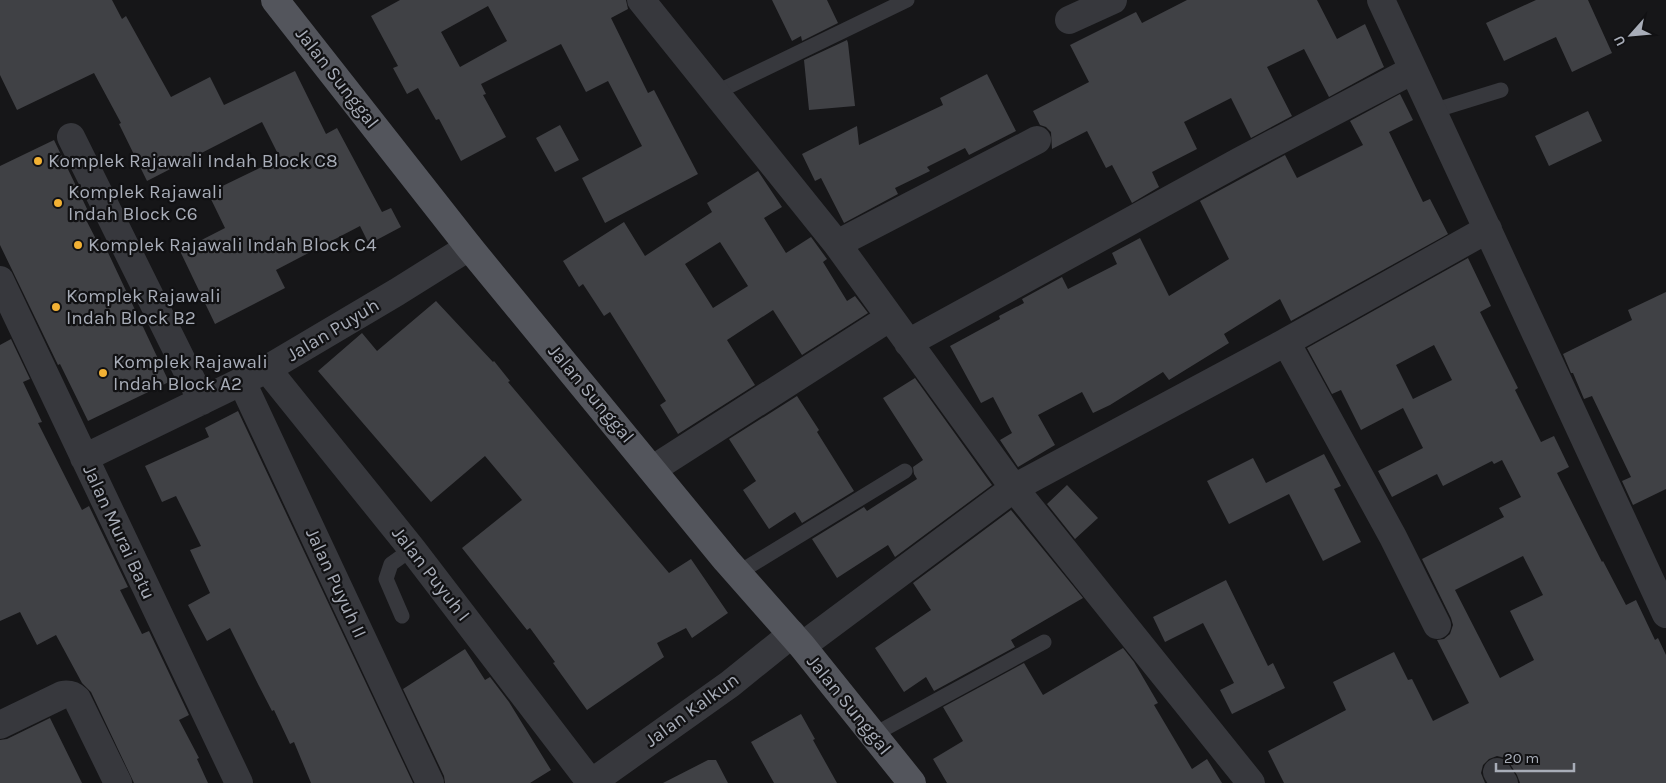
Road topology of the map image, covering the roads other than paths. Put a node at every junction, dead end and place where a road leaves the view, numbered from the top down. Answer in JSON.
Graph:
{"nodes":[{"id":1,"x":275,"y":0,"type":"edge"},
{"id":2,"x":641,"y":0,"type":"edge"},
{"id":3,"x":907,"y":0,"type":"edge"},
{"id":4,"x":1113,"y":0,"type":"edge"},
{"id":5,"x":1381,"y":0,"type":"edge"},
{"id":6,"x":1069,"y":20,"type":"dead end"},
{"id":7,"x":1413,"y":70,"type":"junction"},
{"id":8,"x":1501,"y":90,"type":"dead end"},
{"id":9,"x":716,"y":93,"type":"junction"},
{"id":10,"x":1433,"y":111,"type":"junction"},
{"id":11,"x":71,"y":137,"type":"dead end"},
{"id":12,"x":1037,"y":140,"type":"dead end"},
{"id":13,"x":1488,"y":230,"type":"junction"},
{"id":14,"x":837,"y":244,"type":"junction"},
{"id":15,"x":469,"y":247,"type":"junction"},
{"id":16,"x":0,"y":280,"type":"edge"},
{"id":17,"x":889,"y":318,"type":"junction"},
{"id":18,"x":1286,"y":342,"type":"junction"},
{"id":19,"x":908,"y":343,"type":"junction"},
{"id":20,"x":267,"y":369,"type":"junction"},
{"id":21,"x":242,"y":382,"type":"junction"},
{"id":22,"x":202,"y":401,"type":"junction"},
{"id":23,"x":84,"y":458,"type":"junction"},
{"id":24,"x":653,"y":469,"type":"junction"},
{"id":25,"x":905,"y":471,"type":"dead end"},
{"id":26,"x":1014,"y":488,"type":"junction"},
{"id":27,"x":412,"y":549,"type":"junction"},
{"id":28,"x":738,"y":574,"type":"junction"},
{"id":29,"x":1666,"y":614,"type":"edge"},
{"id":30,"x":402,"y":616,"type":"dead end"},
{"id":31,"x":1437,"y":625,"type":"dead end"},
{"id":32,"x":797,"y":640,"type":"junction"},
{"id":33,"x":1044,"y":642,"type":"dead end"},
{"id":34,"x":0,"y":725,"type":"edge"},
{"id":35,"x":873,"y":735,"type":"junction"},
{"id":36,"x":118,"y":783,"type":"edge"},
{"id":37,"x":238,"y":783,"type":"edge"},
{"id":38,"x":430,"y":783,"type":"edge"},
{"id":39,"x":591,"y":783,"type":"edge"},
{"id":40,"x":912,"y":783,"type":"edge"},
{"id":41,"x":1251,"y":783,"type":"edge"}],
"edges":[{"from":1,"to":15,"type":"main road","name":"Jalan Sunggal"},
{"from":2,"to":9,"type":"street"},
{"from":3,"to":9,"type":"lane"},
{"from":4,"to":6,"type":"street"},
{"from":5,"to":7,"type":"street"},
{"from":7,"to":10,"type":"street"},
{"from":7,"to":19,"type":"street"},
{"from":8,"to":10,"type":"lane"},
{"from":9,"to":14,"type":"street"},
{"from":10,"to":13,"type":"street"},
{"from":11,"to":22,"type":"street"},
{"from":12,"to":14,"type":"street"},
{"from":13,"to":18,"type":"street","name":"Jalan Kalkun"},
{"from":13,"to":29,"type":"street"},
{"from":14,"to":17,"type":"street"},
{"from":15,"to":20,"type":"street","name":"Jalan Puyuh"},
{"from":15,"to":24,"type":"main road","name":"Jalan Sunggal"},
{"from":16,"to":23,"type":"street","name":"Jalan Murai Batu"},
{"from":17,"to":19,"type":"street"},
{"from":17,"to":24,"type":"street"},
{"from":18,"to":26,"type":"street","name":"Jalan Kalkun"},
{"from":18,"to":31,"type":"street"},
{"from":19,"to":26,"type":"street"},
{"from":20,"to":21,"type":"street","name":"Jalan Puyuh"},
{"from":20,"to":27,"type":"street","name":"Jalan Puyuh I"},
{"from":21,"to":22,"type":"street","name":"Jalan Puyuh"},
{"from":21,"to":38,"type":"street","name":"Jalan Puyuh II"},
{"from":22,"to":23,"type":"street","name":"Jalan Puyuh"},
{"from":23,"to":37,"type":"street","name":"Jalan Murai Batu"},
{"from":24,"to":28,"type":"main road","name":"Jalan Sunggal"},
{"from":25,"to":28,"type":"lane"},
{"from":26,"to":32,"type":"street","name":"Jalan Kalkun"},
{"from":26,"to":41,"type":"street"},
{"from":27,"to":30,"type":"lane"},
{"from":27,"to":39,"type":"street","name":"Jalan Puyuh I"},
{"from":28,"to":32,"type":"main road","name":"Jalan Sunggal"},
{"from":32,"to":35,"type":"main road","name":"Jalan Sunggal"},
{"from":32,"to":39,"type":"street","name":"Jalan Kalkun"},
{"from":33,"to":35,"type":"lane"},
{"from":34,"to":36,"type":"street"},
{"from":35,"to":40,"type":"main road","name":"Jalan Sunggal"}]}
